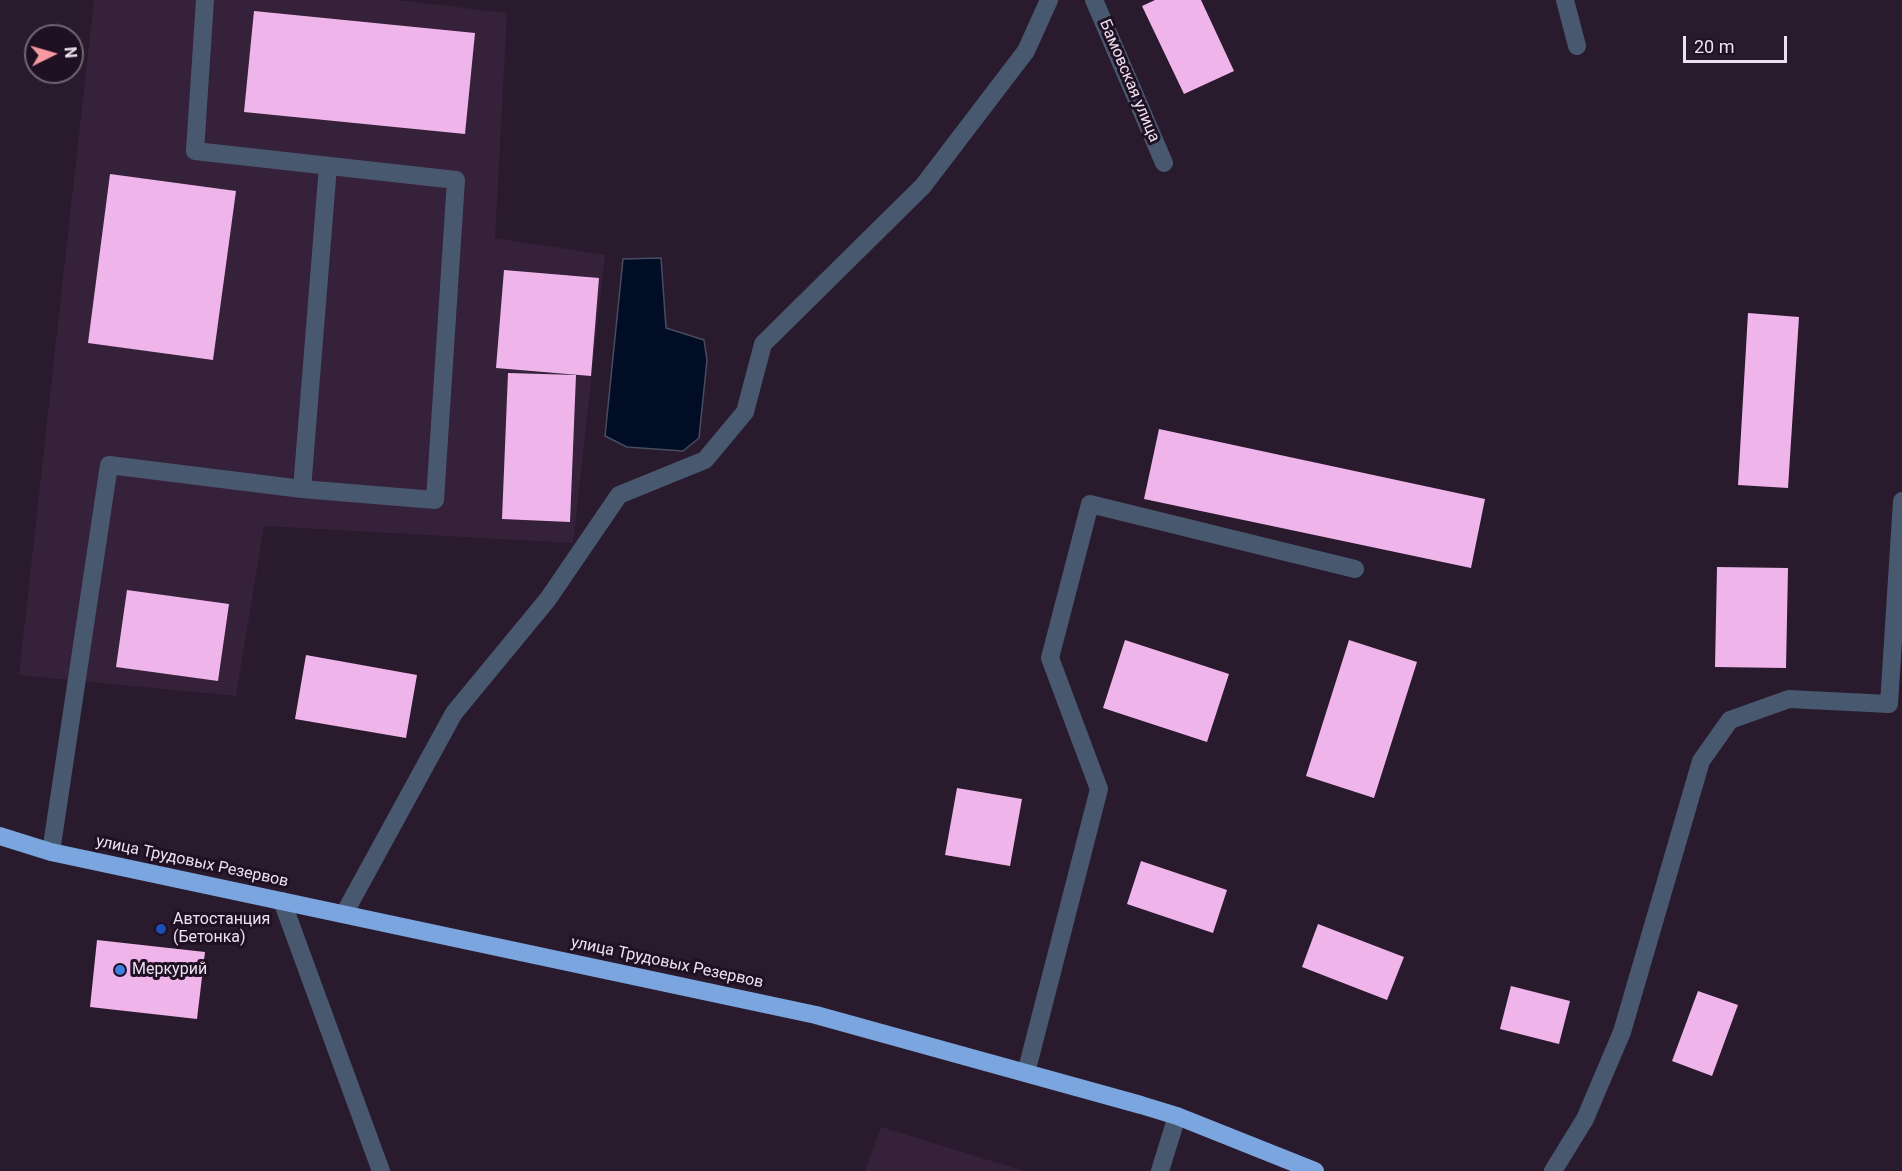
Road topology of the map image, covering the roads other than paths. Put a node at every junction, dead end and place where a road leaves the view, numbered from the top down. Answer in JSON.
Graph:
{"nodes":[{"id":1,"x":205,"y":0,"type":"edge"},
{"id":2,"x":1049,"y":0,"type":"edge"},
{"id":3,"x":1094,"y":0,"type":"edge"},
{"id":4,"x":1565,"y":0,"type":"edge"},
{"id":5,"x":1577,"y":46,"type":"dead end"},
{"id":6,"x":1164,"y":163,"type":"dead end"},
{"id":7,"x":328,"y":165,"type":"junction"},
{"id":8,"x":302,"y":489,"type":"junction"},
{"id":9,"x":1902,"y":501,"type":"edge"},
{"id":10,"x":1355,"y":569,"type":"dead end"},
{"id":11,"x":0,"y":836,"type":"edge"},
{"id":12,"x":51,"y":852,"type":"junction"},
{"id":13,"x":282,"y":901,"type":"junction"},
{"id":14,"x":344,"y":914,"type":"junction"},
{"id":15,"x":1026,"y":1073,"type":"junction"},
{"id":16,"x":1177,"y":1116,"type":"junction"},
{"id":17,"x":381,"y":1171,"type":"edge"},
{"id":18,"x":1160,"y":1171,"type":"edge"},
{"id":19,"x":1315,"y":1171,"type":"edge"},
{"id":20,"x":1553,"y":1171,"type":"edge"}],
"edges":[{"from":1,"to":7,"type":"street"},
{"from":2,"to":14,"type":"street"},
{"from":3,"to":6,"type":"street","name":"Бамовская улица"},
{"from":4,"to":5,"type":"street"},
{"from":7,"to":8,"type":"street"},
{"from":7,"to":8,"type":"street"},
{"from":8,"to":12,"type":"street"},
{"from":9,"to":20,"type":"street"},
{"from":10,"to":15,"type":"street"},
{"from":11,"to":12,"type":"highway","name":"улица Трудовых Резервов"},
{"from":12,"to":13,"type":"highway","name":"улица Трудовых Резервов"},
{"from":13,"to":14,"type":"highway","name":"улица Трудовых Резервов"},
{"from":13,"to":17,"type":"street"},
{"from":14,"to":15,"type":"highway","name":"улица Трудовых Резервов"},
{"from":15,"to":16,"type":"highway","name":"улица Трудовых Резервов"},
{"from":16,"to":18,"type":"street"},
{"from":16,"to":19,"type":"highway","name":"улица Трудовых Резервов"}]}
